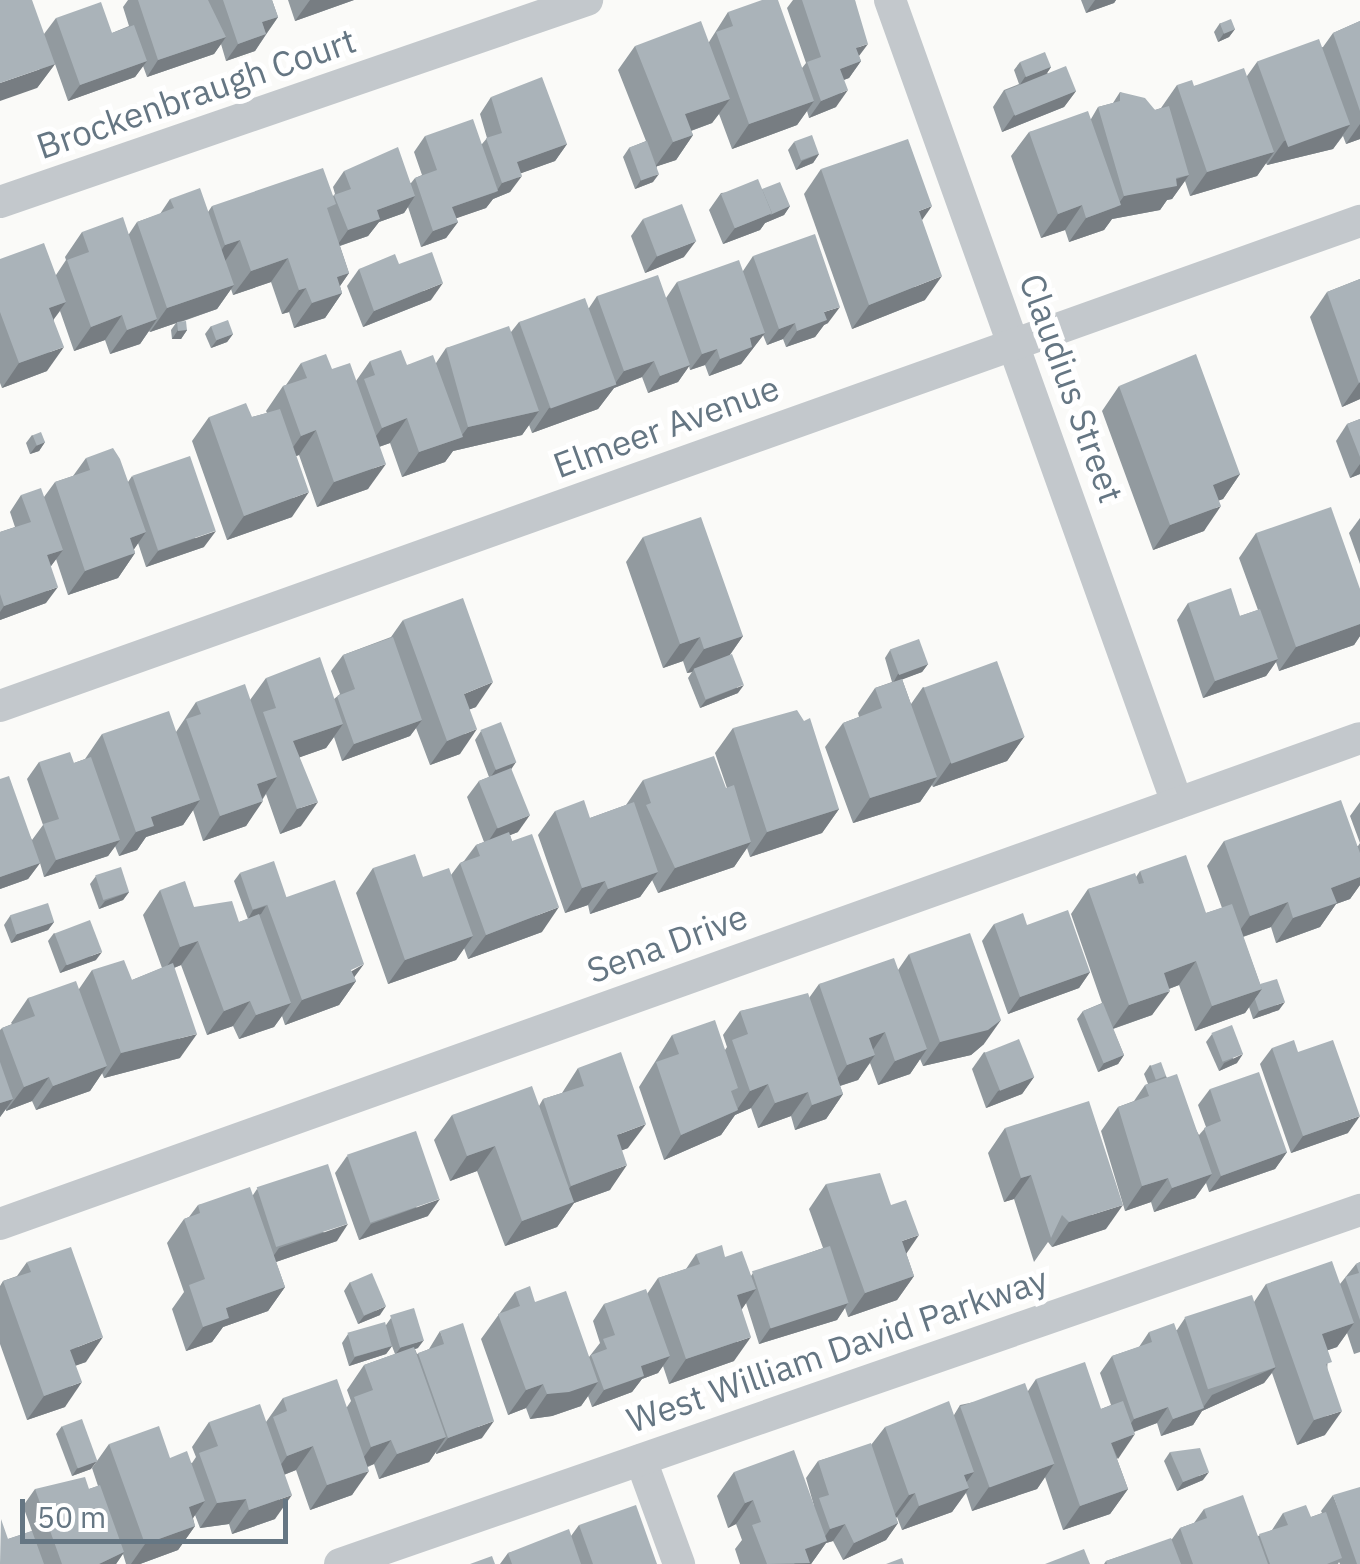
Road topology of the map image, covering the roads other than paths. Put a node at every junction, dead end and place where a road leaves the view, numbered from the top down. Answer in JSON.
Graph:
{"nodes":[{"id":1,"x":588,"y":0,"type":"edge"},
{"id":2,"x":890,"y":0,"type":"edge"},
{"id":3,"x":0,"y":202,"type":"edge"},
{"id":4,"x":1360,"y":221,"type":"edge"},
{"id":5,"x":1014,"y":344,"type":"junction"},
{"id":6,"x":0,"y":706,"type":"edge"},
{"id":7,"x":1360,"y":738,"type":"edge"},
{"id":8,"x":1177,"y":803,"type":"junction"},
{"id":9,"x":1360,"y":1210,"type":"edge"},
{"id":10,"x":0,"y":1224,"type":"edge"},
{"id":11,"x":641,"y":1460,"type":"junction"},
{"id":12,"x":340,"y":1564,"type":"edge"},
{"id":13,"x":679,"y":1564,"type":"edge"}],
"edges":[{"from":1,"to":3,"type":"street","name":"Brockenbraugh Court"},
{"from":2,"to":5,"type":"street","name":"Claudius Street"},
{"from":4,"to":5,"type":"street","name":"Elmeer Avenue"},
{"from":5,"to":6,"type":"street","name":"Elmeer Avenue"},
{"from":5,"to":8,"type":"street","name":"Claudius Street"},
{"from":7,"to":8,"type":"street","name":"Sena Drive"},
{"from":8,"to":10,"type":"street","name":"Sena Drive"},
{"from":9,"to":11,"type":"street","name":"West William David Parkway"},
{"from":11,"to":12,"type":"street","name":"West William David Parkway"},
{"from":11,"to":13,"type":"street"}]}
